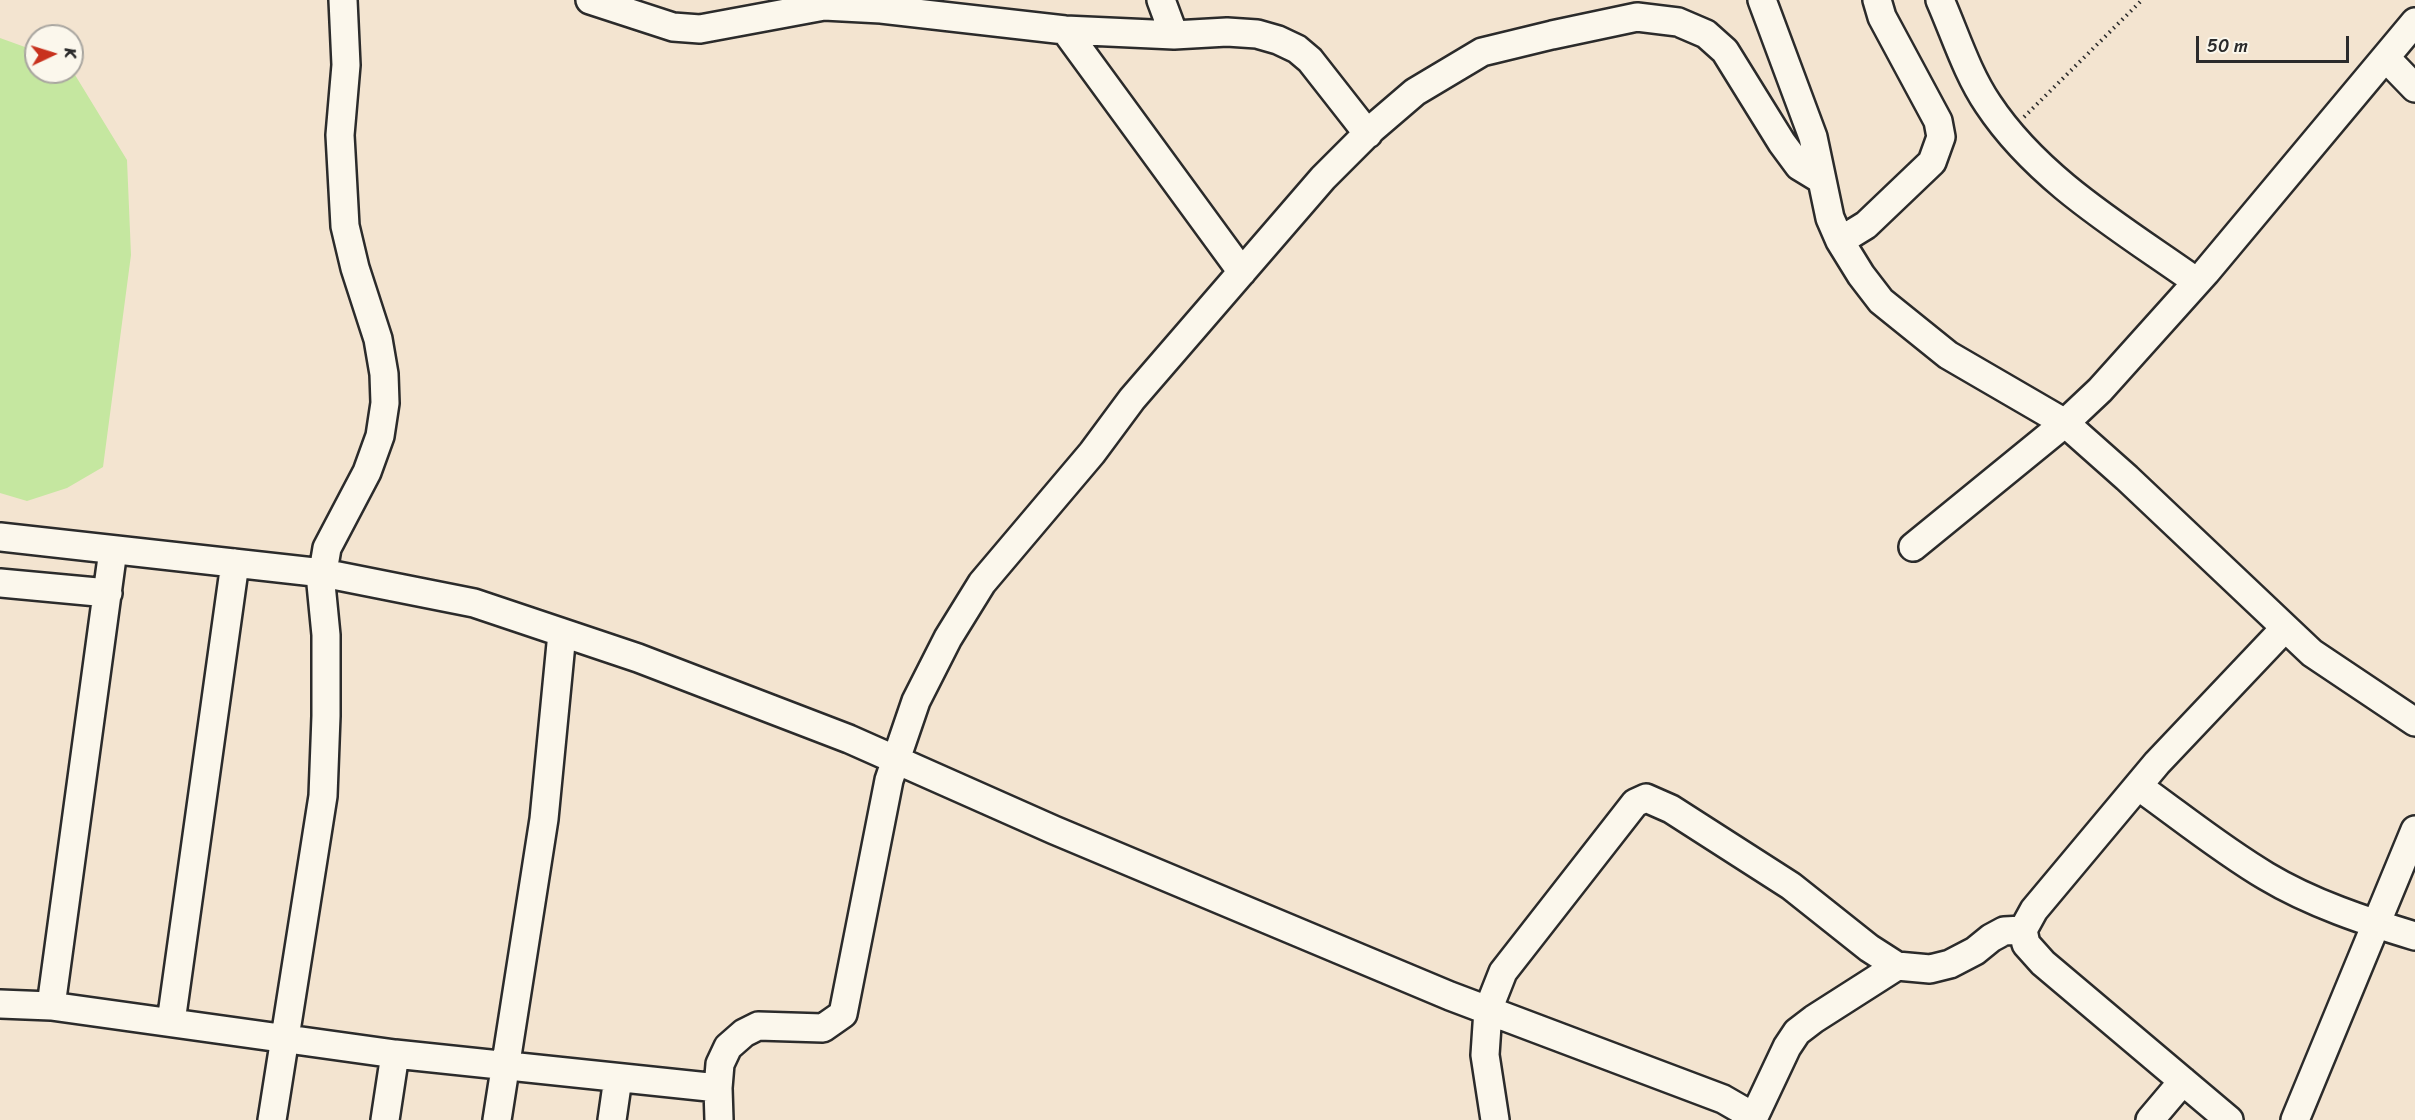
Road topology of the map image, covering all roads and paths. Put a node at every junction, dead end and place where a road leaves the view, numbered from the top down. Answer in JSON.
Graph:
{"nodes":[{"id":1,"x":343,"y":0,"type":"edge"},
{"id":2,"x":590,"y":0,"type":"edge"},
{"id":3,"x":1161,"y":0,"type":"edge"},
{"id":4,"x":1762,"y":0,"type":"edge"},
{"id":5,"x":1877,"y":0,"type":"edge"},
{"id":6,"x":1940,"y":0,"type":"edge"},
{"id":7,"x":2142,"y":0,"type":"edge"},
{"id":8,"x":653,"y":10,"type":"edge"},
{"id":9,"x":2415,"y":22,"type":"edge"},
{"id":10,"x":1065,"y":30,"type":"junction"},
{"id":11,"x":1174,"y":35,"type":"junction"},
{"id":12,"x":2386,"y":58,"type":"junction"},
{"id":13,"x":2415,"y":88,"type":"edge"},
{"id":14,"x":2009,"y":133,"type":"junction"},
{"id":15,"x":1368,"y":134,"type":"junction"},
{"id":16,"x":1822,"y":180,"type":"junction"},
{"id":17,"x":1840,"y":241,"type":"junction"},
{"id":18,"x":1242,"y":272,"type":"junction"},
{"id":19,"x":2197,"y":282,"type":"junction"},
{"id":20,"x":2066,"y":423,"type":"junction"},
{"id":21,"x":0,"y":537,"type":"edge"},
{"id":22,"x":1913,"y":547,"type":"dead end"},
{"id":23,"x":113,"y":550,"type":"junction"},
{"id":24,"x":235,"y":563,"type":"junction"},
{"id":25,"x":323,"y":573,"type":"junction"},
{"id":26,"x":0,"y":583,"type":"edge"},
{"id":27,"x":108,"y":593,"type":"junction"},
{"id":28,"x":2285,"y":628,"type":"junction"},
{"id":29,"x":562,"y":633,"type":"junction"},
{"id":30,"x":2415,"y":722,"type":"edge"},
{"id":31,"x":896,"y":761,"type":"junction"},
{"id":32,"x":2138,"y":786,"type":"junction"},
{"id":33,"x":2415,"y":830,"type":"edge"},
{"id":34,"x":2376,"y":923,"type":"junction"},
{"id":35,"x":2023,"y":930,"type":"junction"},
{"id":36,"x":2415,"y":936,"type":"edge"},
{"id":37,"x":1897,"y":966,"type":"junction"},
{"id":38,"x":0,"y":1004,"type":"edge"},
{"id":39,"x":51,"y":1006,"type":"junction"},
{"id":40,"x":1488,"y":1010,"type":"junction"},
{"id":41,"x":171,"y":1023,"type":"junction"},
{"id":42,"x":285,"y":1038,"type":"junction"},
{"id":43,"x":394,"y":1054,"type":"junction"},
{"id":44,"x":506,"y":1065,"type":"junction"},
{"id":45,"x":618,"y":1078,"type":"junction"},
{"id":46,"x":2182,"y":1081,"type":"junction"},
{"id":47,"x":718,"y":1089,"type":"junction"},
{"id":48,"x":272,"y":1120,"type":"edge"},
{"id":49,"x":385,"y":1120,"type":"edge"},
{"id":50,"x":497,"y":1120,"type":"edge"},
{"id":51,"x":612,"y":1120,"type":"edge"},
{"id":52,"x":719,"y":1120,"type":"edge"},
{"id":53,"x":1495,"y":1120,"type":"edge"},
{"id":54,"x":1753,"y":1120,"type":"edge"},
{"id":55,"x":2150,"y":1120,"type":"edge"},
{"id":56,"x":2229,"y":1120,"type":"edge"},
{"id":57,"x":2295,"y":1120,"type":"edge"}],
"edges":[{"from":1,"to":25,"type":"street"},
{"from":2,"to":8,"type":"street"},
{"from":3,"to":11,"type":"street"},
{"from":4,"to":16,"type":"street"},
{"from":5,"to":17,"type":"street"},
{"from":6,"to":14,"type":"street"},
{"from":7,"to":14,"type":"path"},
{"from":8,"to":10,"type":"street"},
{"from":9,"to":12,"type":"street"},
{"from":10,"to":11,"type":"street"},
{"from":10,"to":18,"type":"street"},
{"from":11,"to":15,"type":"street"},
{"from":12,"to":13,"type":"street"},
{"from":12,"to":19,"type":"street"},
{"from":14,"to":19,"type":"street"},
{"from":15,"to":16,"type":"street"},
{"from":15,"to":18,"type":"street"},
{"from":16,"to":17,"type":"street"},
{"from":17,"to":20,"type":"street"},
{"from":18,"to":31,"type":"street"},
{"from":19,"to":20,"type":"street"},
{"from":20,"to":22,"type":"street"},
{"from":20,"to":28,"type":"street"},
{"from":21,"to":23,"type":"street"},
{"from":23,"to":24,"type":"street"},
{"from":23,"to":27,"type":"street"},
{"from":24,"to":25,"type":"street"},
{"from":24,"to":41,"type":"street"},
{"from":25,"to":29,"type":"street"},
{"from":25,"to":42,"type":"street"},
{"from":26,"to":27,"type":"street"},
{"from":27,"to":39,"type":"street"},
{"from":28,"to":30,"type":"street"},
{"from":28,"to":32,"type":"street"},
{"from":29,"to":31,"type":"street"},
{"from":29,"to":44,"type":"street"},
{"from":31,"to":40,"type":"street"},
{"from":31,"to":47,"type":"street"},
{"from":32,"to":34,"type":"street"},
{"from":32,"to":35,"type":"street"},
{"from":33,"to":34,"type":"street"},
{"from":34,"to":36,"type":"street"},
{"from":34,"to":57,"type":"street"},
{"from":35,"to":37,"type":"street"},
{"from":35,"to":46,"type":"street"},
{"from":37,"to":40,"type":"street"},
{"from":37,"to":54,"type":"street"},
{"from":38,"to":39,"type":"street"},
{"from":39,"to":41,"type":"street"},
{"from":40,"to":53,"type":"street"},
{"from":40,"to":54,"type":"street"},
{"from":41,"to":42,"type":"street"},
{"from":42,"to":43,"type":"street"},
{"from":42,"to":48,"type":"street"},
{"from":43,"to":44,"type":"street"},
{"from":43,"to":49,"type":"street"},
{"from":44,"to":45,"type":"street"},
{"from":44,"to":50,"type":"street"},
{"from":45,"to":47,"type":"street"},
{"from":45,"to":51,"type":"street"},
{"from":46,"to":55,"type":"street"},
{"from":46,"to":56,"type":"street"},
{"from":47,"to":52,"type":"street"}]}
